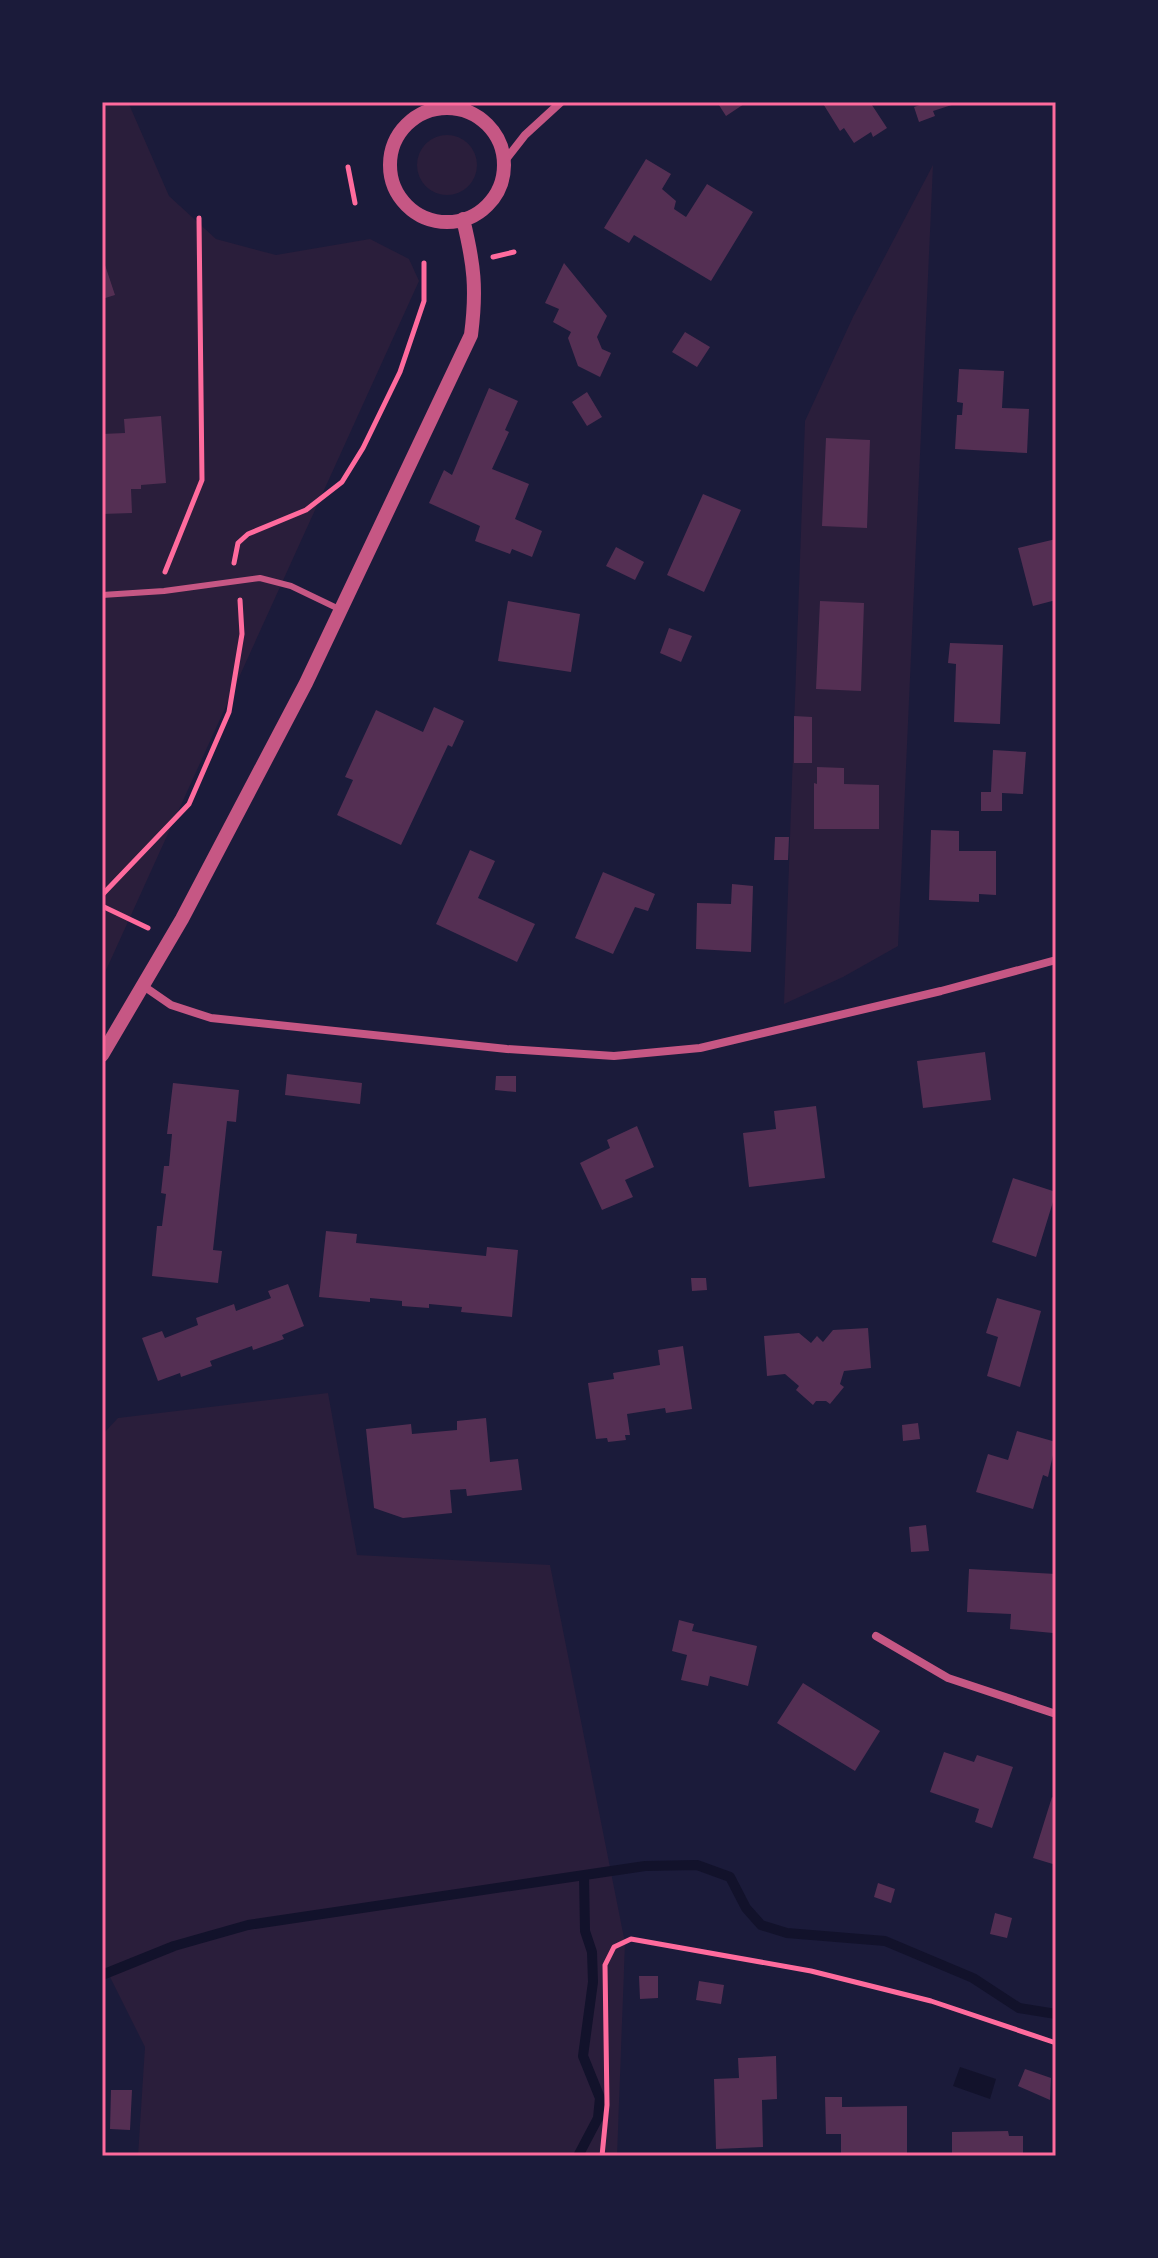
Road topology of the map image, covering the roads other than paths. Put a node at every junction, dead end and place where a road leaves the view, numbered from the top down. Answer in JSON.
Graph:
{"nodes":[{"id":1,"x":561,"y":102,"type":"edge"},
{"id":2,"x":465,"y":106,"type":"edge"},
{"id":3,"x":416,"y":109,"type":"edge"},
{"id":4,"x":504,"y":162,"type":"junction"},
{"id":5,"x":463,"y":219,"type":"junction"},
{"id":6,"x":102,"y":595,"type":"edge"},
{"id":7,"x":341,"y":610,"type":"junction"},
{"id":8,"x":1056,"y":960,"type":"edge"},
{"id":9,"x":142,"y":985,"type":"junction"},
{"id":10,"x":102,"y":1055,"type":"edge"},
{"id":11,"x":876,"y":1636,"type":"dead end"},
{"id":12,"x":1056,"y":1714,"type":"edge"}],
"edges":[{"from":1,"to":4,"type":"street"},
{"from":2,"to":3,"type":"street"},
{"from":2,"to":4,"type":"street"},
{"from":3,"to":5,"type":"street"},
{"from":4,"to":5,"type":"street"},
{"from":5,"to":7,"type":"street"},
{"from":6,"to":7,"type":"lane"},
{"from":7,"to":9,"type":"street"},
{"from":8,"to":9,"type":"street"},
{"from":9,"to":10,"type":"street"},
{"from":11,"to":12,"type":"street"}]}
